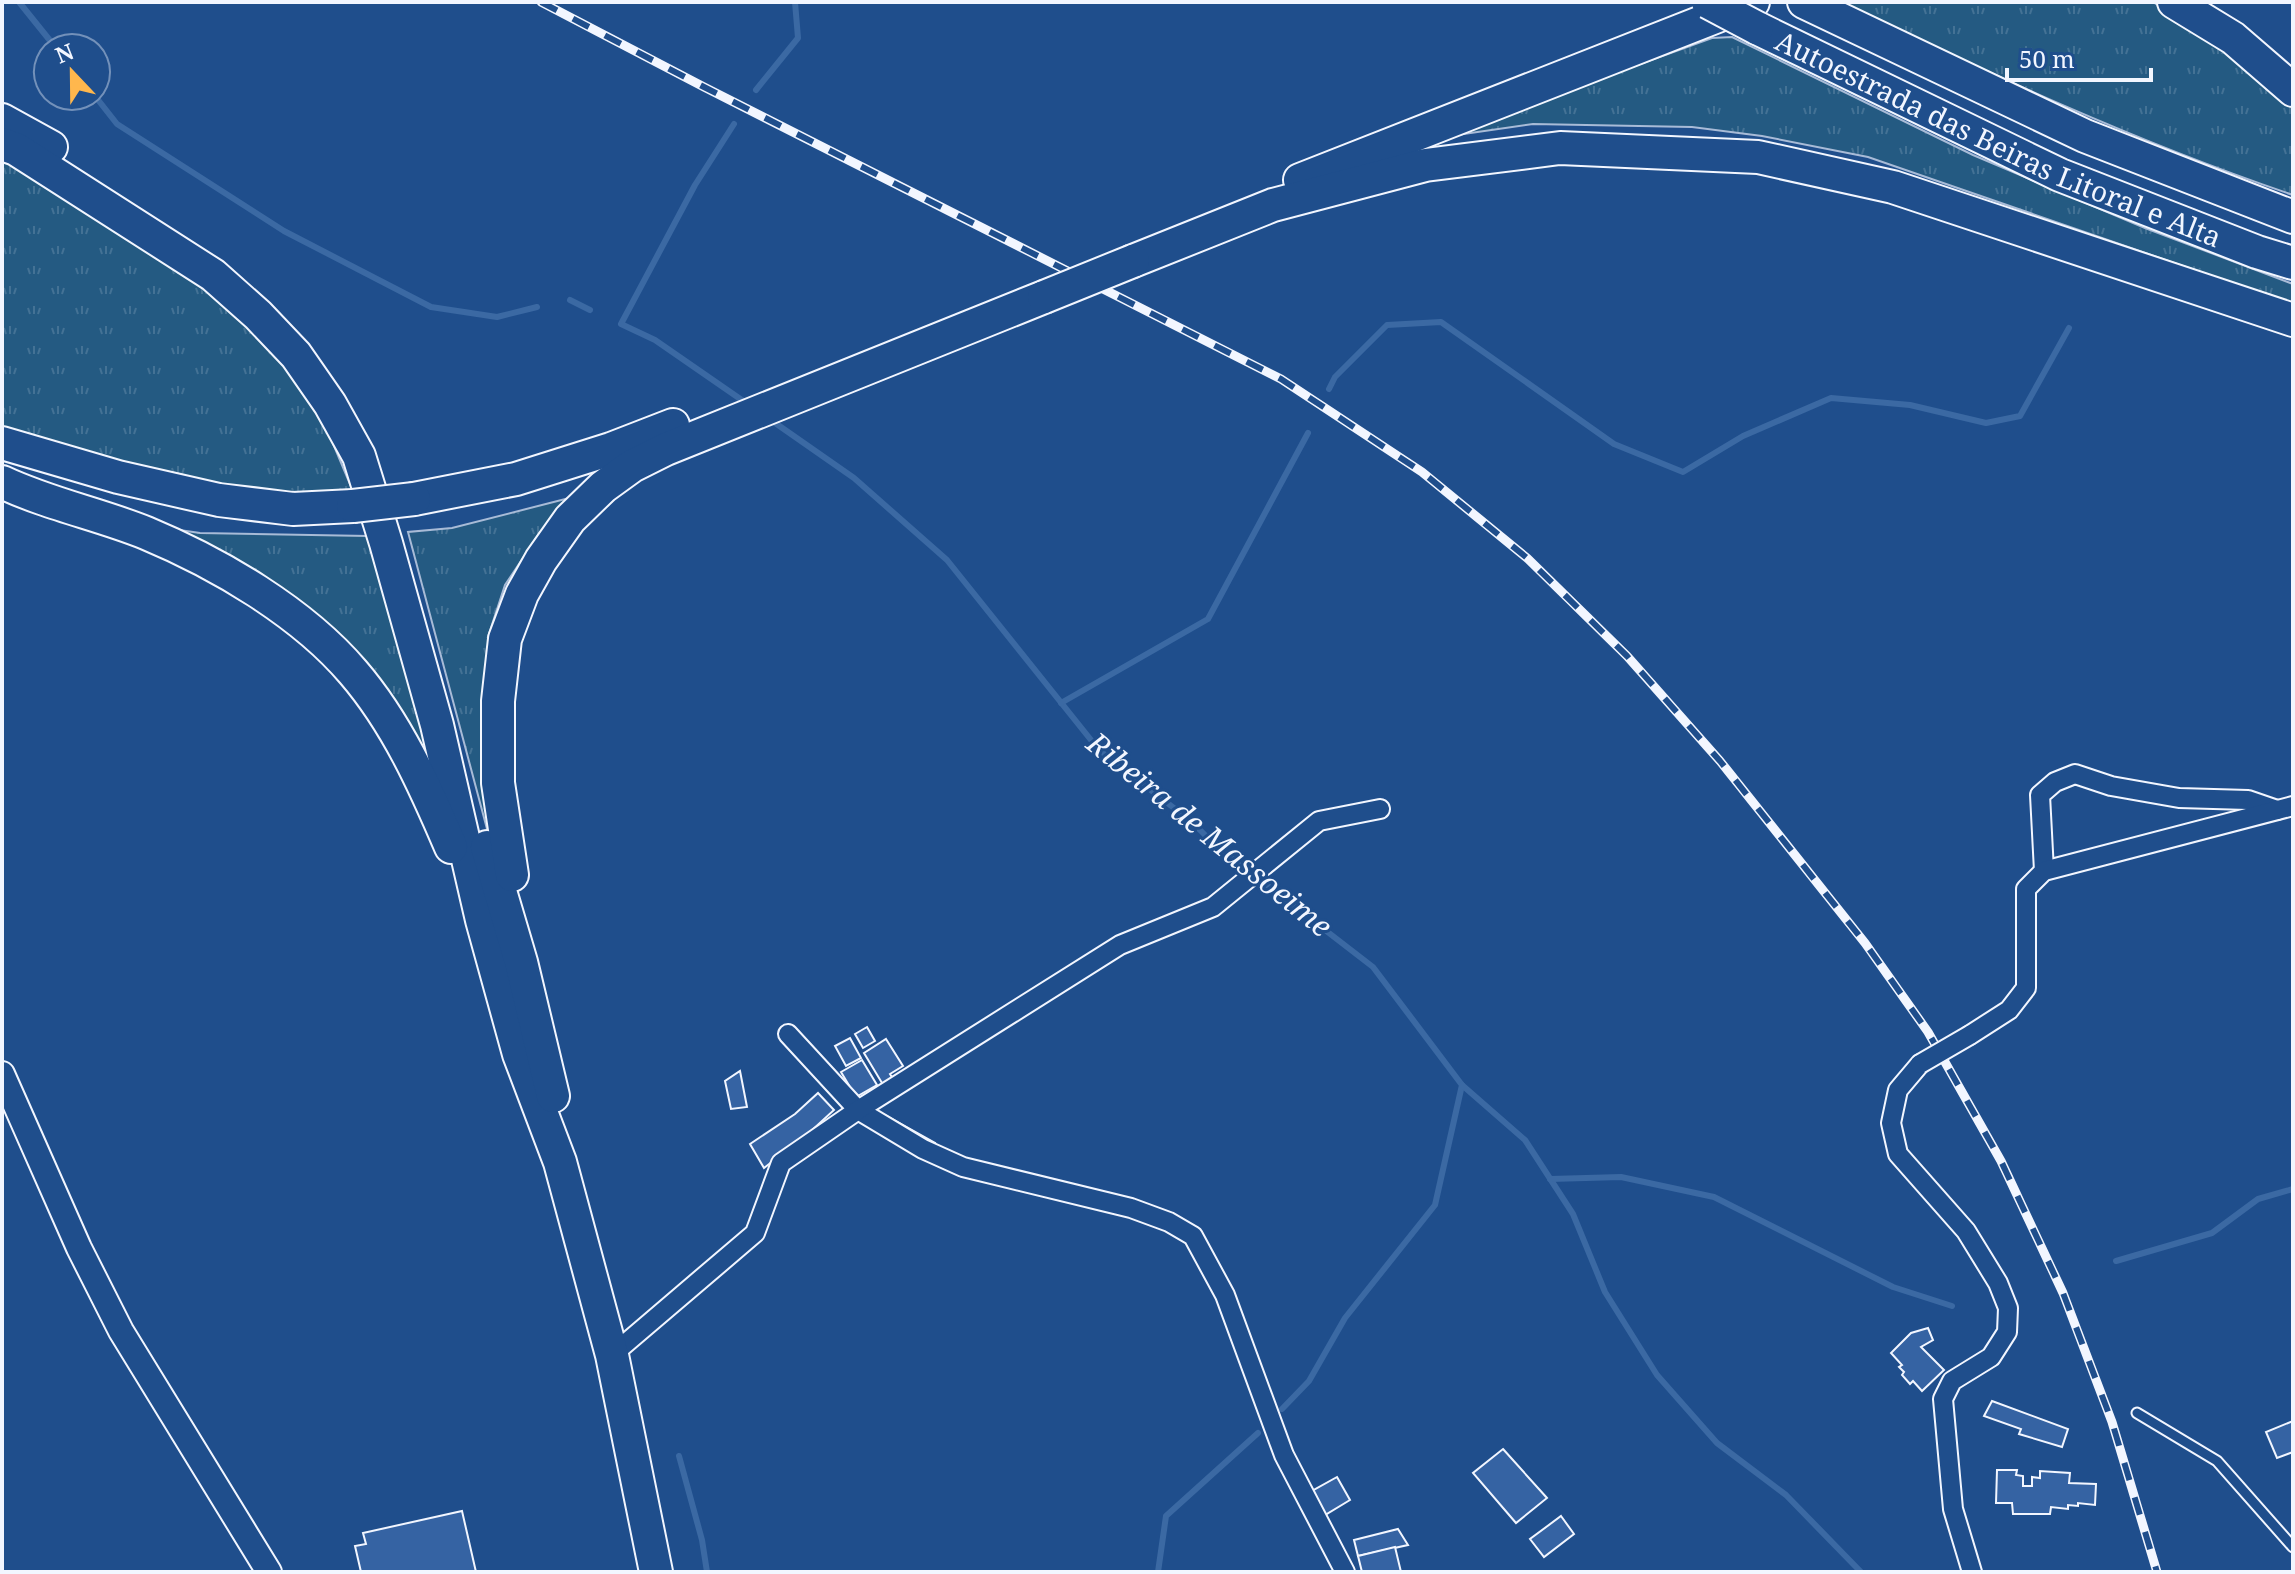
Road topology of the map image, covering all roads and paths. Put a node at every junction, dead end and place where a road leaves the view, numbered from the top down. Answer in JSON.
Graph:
{"nodes":[{"id":1,"x":1708,"y":2,"type":"edge"},
{"id":2,"x":2174,"y":2,"type":"edge"},
{"id":3,"x":1807,"y":4,"type":"edge"},
{"id":4,"x":1755,"y":15,"type":"edge"},
{"id":5,"x":2293,"y":90,"type":"edge"},
{"id":6,"x":2,"y":120,"type":"edge"},
{"id":7,"x":2,"y":144,"type":"edge"},
{"id":8,"x":2293,"y":217,"type":"edge"},
{"id":9,"x":1125,"y":255,"type":"junction"},
{"id":10,"x":2293,"y":263,"type":"edge"},
{"id":11,"x":2293,"y":320,"type":"edge"},
{"id":12,"x":2,"y":443,"type":"edge"},
{"id":13,"x":2,"y":482,"type":"edge"},
{"id":14,"x":2285,"y":808,"type":"edge"},
{"id":15,"x":1380,"y":809,"type":"dead end"},
{"id":16,"x":2044,"y":871,"type":"junction"},
{"id":17,"x":482,"y":920,"type":"junction"},
{"id":18,"x":521,"y":962,"type":"junction"},
{"id":19,"x":788,"y":1034,"type":"dead end"},
{"id":20,"x":2,"y":1074,"type":"edge"},
{"id":21,"x":858,"y":1110,"type":"junction"},
{"id":22,"x":560,"y":1162,"type":"junction"},
{"id":23,"x":612,"y":1355,"type":"junction"},
{"id":24,"x":2137,"y":1413,"type":"dead end"},
{"id":25,"x":2293,"y":1547,"type":"edge"},
{"id":26,"x":269,"y":1572,"type":"edge"},
{"id":27,"x":656,"y":1572,"type":"edge"},
{"id":28,"x":1345,"y":1572,"type":"edge"},
{"id":29,"x":1972,"y":1572,"type":"edge"}],
"edges":[{"from":1,"to":4,"type":"highway","name":"Autoestrada das Beiras Litoral e Alta","bridge":true},
{"from":2,"to":5,"type":"highway"},
{"from":3,"to":8,"type":"highway","name":"Autoestrada das Beiras Litoral e Alta"},
{"from":4,"to":9,"type":"highway"},
{"from":4,"to":10,"type":"highway","name":"Autoestrada das Beiras Litoral e Alta"},
{"from":6,"to":18,"type":"highway"},
{"from":7,"to":17,"type":"highway"},
{"from":9,"to":11,"type":"highway"},
{"from":9,"to":12,"type":"highway","bridge":true},
{"from":9,"to":18,"type":"highway","bridge":true},
{"from":13,"to":17,"type":"highway"},
{"from":14,"to":16,"type":"street"},
{"from":14,"to":16,"type":"street"},
{"from":15,"to":21,"type":"street"},
{"from":16,"to":29,"type":"street","bridge":true},
{"from":17,"to":22,"type":"highway"},
{"from":18,"to":22,"type":"highway"},
{"from":19,"to":21,"type":"street"},
{"from":20,"to":26,"type":"main road"},
{"from":21,"to":23,"type":"street"},
{"from":21,"to":28,"type":"street"},
{"from":22,"to":23,"type":"highway"},
{"from":23,"to":27,"type":"highway"},
{"from":24,"to":25,"type":"lane"}]}
